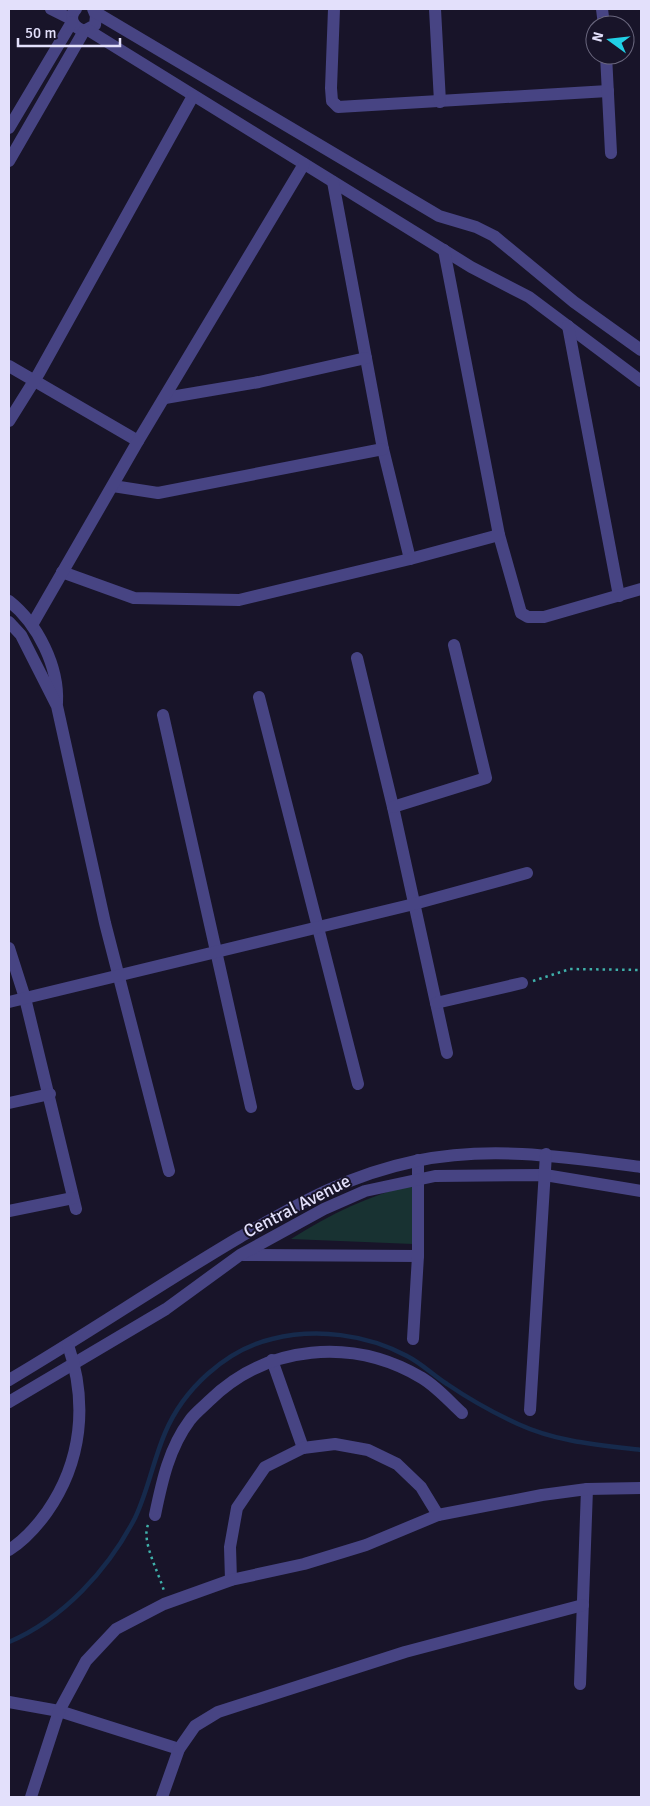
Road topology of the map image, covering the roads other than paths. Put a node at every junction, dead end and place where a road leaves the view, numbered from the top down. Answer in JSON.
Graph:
{"nodes":[{"id":1,"x":51,"y":9,"type":"edge"},
{"id":2,"x":334,"y":9,"type":"edge"},
{"id":3,"x":435,"y":9,"type":"edge"},
{"id":4,"x":94,"y":10,"type":"edge"},
{"id":5,"x":73,"y":16,"type":"edge"},
{"id":6,"x":86,"y":30,"type":"junction"},
{"id":7,"x":607,"y":65,"type":"edge"},
{"id":8,"x":608,"y":91,"type":"junction"},
{"id":9,"x":193,"y":96,"type":"junction"},
{"id":10,"x":440,"y":102,"type":"junction"},
{"id":11,"x":9,"y":128,"type":"edge"},
{"id":12,"x":612,"y":153,"type":"dead end"},
{"id":13,"x":9,"y":161,"type":"edge"},
{"id":14,"x":304,"y":164,"type":"junction"},
{"id":15,"x":333,"y":182,"type":"junction"},
{"id":16,"x":444,"y":250,"type":"junction"},
{"id":17,"x":568,"y":326,"type":"junction"},
{"id":18,"x":641,"y":350,"type":"edge"},
{"id":19,"x":366,"y":358,"type":"junction"},
{"id":20,"x":9,"y":366,"type":"edge"},
{"id":21,"x":34,"y":381,"type":"junction"},
{"id":22,"x":641,"y":381,"type":"edge"},
{"id":23,"x":165,"y":398,"type":"junction"},
{"id":24,"x":9,"y":421,"type":"edge"},
{"id":25,"x":138,"y":441,"type":"junction"},
{"id":26,"x":383,"y":449,"type":"junction"},
{"id":27,"x":113,"y":486,"type":"junction"},
{"id":28,"x":499,"y":534,"type":"junction"},
{"id":29,"x":410,"y":559,"type":"junction"},
{"id":30,"x":62,"y":572,"type":"junction"},
{"id":31,"x":641,"y":589,"type":"edge"},
{"id":32,"x":619,"y":596,"type":"junction"},
{"id":33,"x":9,"y":601,"type":"edge"},
{"id":34,"x":9,"y":622,"type":"edge"},
{"id":35,"x":32,"y":625,"type":"junction"},
{"id":36,"x":454,"y":645,"type":"dead end"},
{"id":37,"x":357,"y":658,"type":"dead end"},
{"id":38,"x":259,"y":696,"type":"dead end"},
{"id":39,"x":57,"y":706,"type":"junction"},
{"id":40,"x":163,"y":715,"type":"dead end"},
{"id":41,"x":393,"y":807,"type":"junction"},
{"id":42,"x":527,"y":873,"type":"dead end"},
{"id":43,"x":414,"y":904,"type":"junction"},
{"id":44,"x":317,"y":928,"type":"junction"},
{"id":45,"x":9,"y":948,"type":"edge"},
{"id":46,"x":216,"y":952,"type":"junction"},
{"id":47,"x":118,"y":976,"type":"junction"},
{"id":48,"x":522,"y":982,"type":"road end"},
{"id":49,"x":25,"y":998,"type":"junction"},
{"id":50,"x":9,"y":1002,"type":"edge"},
{"id":51,"x":436,"y":1003,"type":"junction"},
{"id":52,"x":447,"y":1052,"type":"dead end"},
{"id":53,"x":358,"y":1084,"type":"dead end"},
{"id":54,"x":50,"y":1094,"type":"junction"},
{"id":55,"x":9,"y":1102,"type":"edge"},
{"id":56,"x":251,"y":1107,"type":"dead end"},
{"id":57,"x":546,"y":1154,"type":"junction"},
{"id":58,"x":418,"y":1160,"type":"junction"},
{"id":59,"x":641,"y":1168,"type":"edge"},
{"id":60,"x":169,"y":1171,"type":"dead end"},
{"id":61,"x":545,"y":1176,"type":"junction"},
{"id":62,"x":419,"y":1180,"type":"junction"},
{"id":63,"x":641,"y":1191,"type":"edge"},
{"id":64,"x":9,"y":1211,"type":"edge"},
{"id":65,"x":240,"y":1255,"type":"junction"},
{"id":66,"x":418,"y":1256,"type":"junction"},
{"id":67,"x":197,"y":1262,"type":"junction"},
{"id":68,"x":414,"y":1340,"type":"dead end"},
{"id":69,"x":68,"y":1345,"type":"junction"},
{"id":70,"x":272,"y":1360,"type":"junction"},
{"id":71,"x":74,"y":1363,"type":"junction"},
{"id":72,"x":9,"y":1380,"type":"edge"},
{"id":73,"x":9,"y":1402,"type":"edge"},
{"id":74,"x":530,"y":1410,"type":"dead end"},
{"id":75,"x":462,"y":1413,"type":"dead end"},
{"id":76,"x":303,"y":1448,"type":"junction"},
{"id":77,"x":641,"y":1488,"type":"edge"},
{"id":78,"x":587,"y":1489,"type":"junction"},
{"id":79,"x":155,"y":1515,"type":"road end"},
{"id":80,"x":438,"y":1515,"type":"junction"},
{"id":81,"x":9,"y":1550,"type":"edge"},
{"id":82,"x":232,"y":1580,"type":"junction"},
{"id":83,"x":583,"y":1605,"type":"junction"},
{"id":84,"x":580,"y":1684,"type":"dead end"},
{"id":85,"x":9,"y":1702,"type":"edge"},
{"id":86,"x":59,"y":1711,"type":"junction"},
{"id":87,"x":179,"y":1749,"type":"junction"},
{"id":88,"x":31,"y":1797,"type":"edge"},
{"id":89,"x":162,"y":1797,"type":"edge"}],
"edges":[{"from":1,"to":5,"type":"street"},
{"from":2,"to":10,"type":"street"},
{"from":3,"to":10,"type":"street"},
{"from":4,"to":6,"type":"street"},
{"from":4,"to":18,"type":"street"},
{"from":5,"to":6,"type":"street"},
{"from":5,"to":11,"type":"street"},
{"from":6,"to":9,"type":"street"},
{"from":6,"to":13,"type":"street"},
{"from":7,"to":8,"type":"street"},
{"from":8,"to":10,"type":"street"},
{"from":8,"to":12,"type":"street"},
{"from":9,"to":14,"type":"street"},
{"from":9,"to":21,"type":"street"},
{"from":14,"to":15,"type":"street"},
{"from":14,"to":23,"type":"street"},
{"from":15,"to":16,"type":"street"},
{"from":15,"to":19,"type":"street"},
{"from":16,"to":17,"type":"street"},
{"from":16,"to":28,"type":"street"},
{"from":17,"to":22,"type":"street"},
{"from":17,"to":32,"type":"street"},
{"from":19,"to":23,"type":"street"},
{"from":19,"to":26,"type":"street"},
{"from":20,"to":21,"type":"street"},
{"from":21,"to":24,"type":"street"},
{"from":21,"to":25,"type":"street"},
{"from":23,"to":25,"type":"street"},
{"from":25,"to":27,"type":"street"},
{"from":26,"to":27,"type":"street"},
{"from":26,"to":29,"type":"street"},
{"from":27,"to":30,"type":"street"},
{"from":28,"to":29,"type":"street"},
{"from":28,"to":32,"type":"street"},
{"from":29,"to":30,"type":"street"},
{"from":30,"to":35,"type":"street"},
{"from":31,"to":32,"type":"street"},
{"from":33,"to":35,"type":"street"},
{"from":34,"to":39,"type":"street"},
{"from":35,"to":39,"type":"street"},
{"from":36,"to":41,"type":"street"},
{"from":37,"to":41,"type":"street"},
{"from":38,"to":44,"type":"street"},
{"from":39,"to":47,"type":"street"},
{"from":40,"to":46,"type":"street"},
{"from":41,"to":43,"type":"street"},
{"from":42,"to":43,"type":"street"},
{"from":43,"to":44,"type":"street"},
{"from":43,"to":51,"type":"street"},
{"from":44,"to":46,"type":"street"},
{"from":44,"to":53,"type":"street"},
{"from":45,"to":49,"type":"street"},
{"from":46,"to":47,"type":"street"},
{"from":46,"to":56,"type":"street"},
{"from":47,"to":49,"type":"street"},
{"from":47,"to":60,"type":"street"},
{"from":48,"to":51,"type":"street"},
{"from":49,"to":50,"type":"street"},
{"from":49,"to":54,"type":"street"},
{"from":51,"to":52,"type":"street"},
{"from":54,"to":55,"type":"street"},
{"from":54,"to":64,"type":"street"},
{"from":57,"to":58,"type":"street","name":"Central Avenue"},
{"from":57,"to":59,"type":"street","name":"Central Avenue"},
{"from":57,"to":61,"type":"street"},
{"from":58,"to":62,"type":"street"},
{"from":58,"to":67,"type":"street","name":"Central Avenue"},
{"from":61,"to":62,"type":"street","name":"Central Avenue"},
{"from":61,"to":63,"type":"street","name":"Central Avenue"},
{"from":61,"to":74,"type":"street"},
{"from":62,"to":65,"type":"street","name":"Central Avenue"},
{"from":62,"to":66,"type":"street"},
{"from":65,"to":66,"type":"street"},
{"from":65,"to":67,"type":"street"},
{"from":65,"to":71,"type":"street","name":"Central Avenue"},
{"from":66,"to":68,"type":"street"},
{"from":67,"to":69,"type":"street","name":"Central Avenue"},
{"from":69,"to":71,"type":"street"},
{"from":69,"to":72,"type":"street","name":"Central Avenue"},
{"from":70,"to":75,"type":"street"},
{"from":70,"to":76,"type":"street"},
{"from":70,"to":79,"type":"street"},
{"from":71,"to":73,"type":"street","name":"Central Avenue"},
{"from":71,"to":81,"type":"street"},
{"from":76,"to":80,"type":"street"},
{"from":76,"to":82,"type":"street"},
{"from":77,"to":78,"type":"street"},
{"from":78,"to":80,"type":"street"},
{"from":78,"to":83,"type":"street"},
{"from":80,"to":82,"type":"street"},
{"from":82,"to":86,"type":"street"},
{"from":83,"to":84,"type":"street"},
{"from":83,"to":87,"type":"street"},
{"from":85,"to":86,"type":"street"},
{"from":86,"to":87,"type":"street"},
{"from":86,"to":88,"type":"street"},
{"from":87,"to":89,"type":"street"}]}
